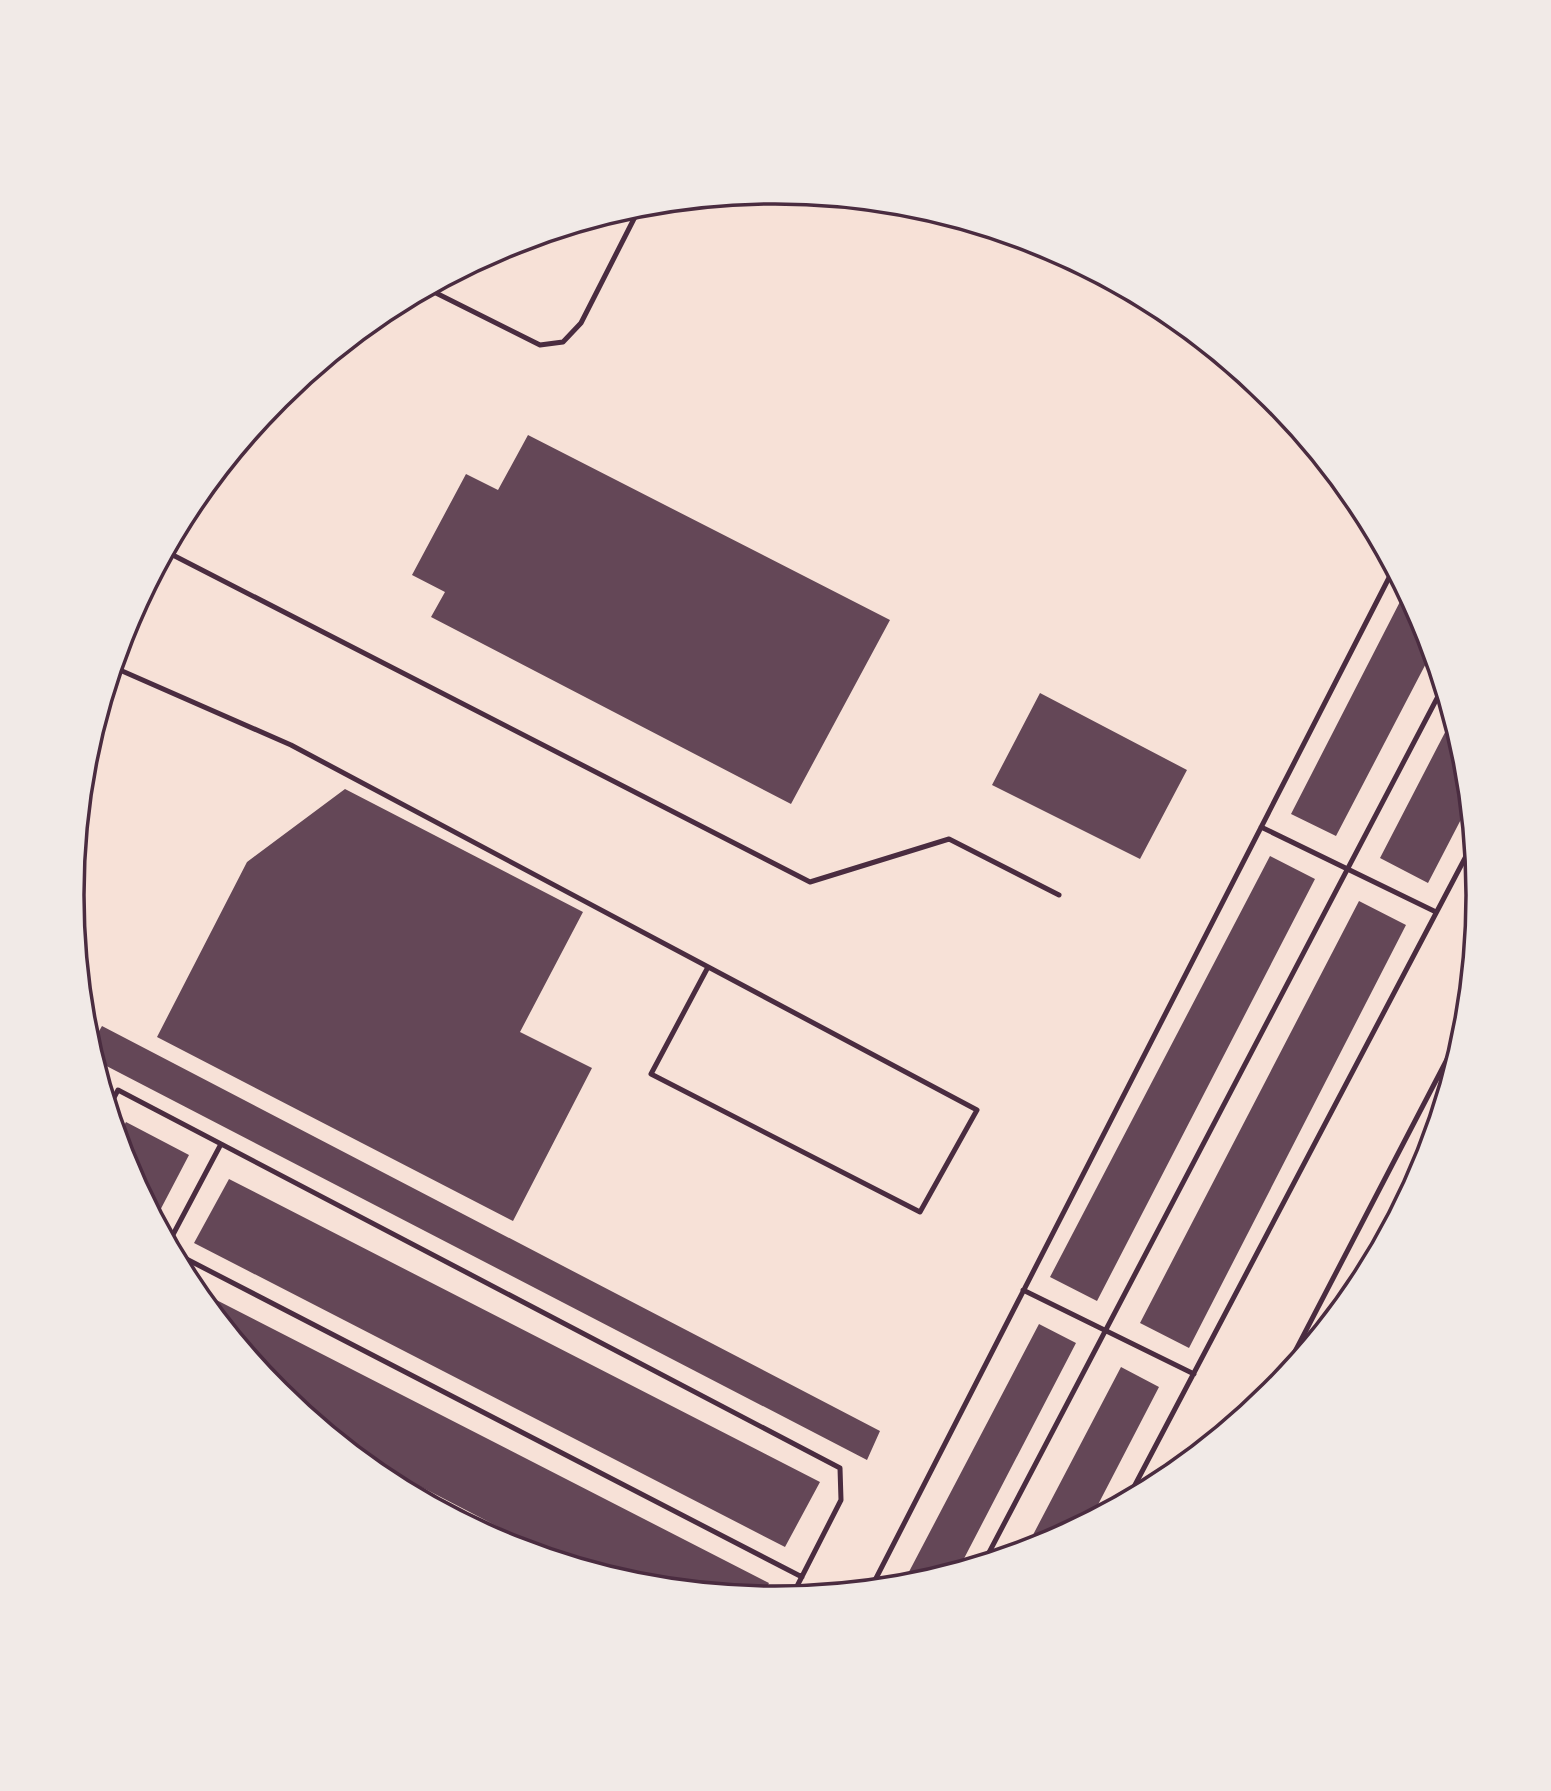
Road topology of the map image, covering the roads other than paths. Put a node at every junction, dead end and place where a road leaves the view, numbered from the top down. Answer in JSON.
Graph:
{"nodes":[{"id":1,"x":634,"y":219,"type":"edge"},
{"id":2,"x":437,"y":293,"type":"edge"},
{"id":3,"x":174,"y":555,"type":"edge"},
{"id":4,"x":1389,"y":577,"type":"edge"},
{"id":5,"x":122,"y":671,"type":"edge"},
{"id":6,"x":1437,"y":698,"type":"edge"},
{"id":7,"x":1261,"y":827,"type":"junction"},
{"id":8,"x":1466,"y":856,"type":"edge"},
{"id":9,"x":1347,"y":869,"type":"junction"},
{"id":10,"x":1059,"y":895,"type":"dead end"},
{"id":11,"x":1436,"y":912,"type":"junction"},
{"id":12,"x":708,"y":967,"type":"junction"},
{"id":13,"x":1446,"y":1061,"type":"edge"},
{"id":14,"x":115,"y":1096,"type":"edge"},
{"id":15,"x":221,"y":1144,"type":"junction"},
{"id":16,"x":173,"y":1234,"type":"edge"},
{"id":17,"x":189,"y":1260,"type":"edge"},
{"id":18,"x":1023,"y":1290,"type":"junction"},
{"id":19,"x":1106,"y":1330,"type":"junction"},
{"id":20,"x":1296,"y":1350,"type":"edge"},
{"id":21,"x":1194,"y":1374,"type":"junction"},
{"id":22,"x":1135,"y":1486,"type":"edge"},
{"id":23,"x":990,"y":1552,"type":"edge"},
{"id":24,"x":802,"y":1577,"type":"junction"},
{"id":25,"x":875,"y":1580,"type":"edge"},
{"id":26,"x":797,"y":1587,"type":"edge"}],
"edges":[{"from":1,"to":2,"type":"lane"},
{"from":3,"to":10,"type":"lane"},
{"from":4,"to":7,"type":"lane"},
{"from":5,"to":12,"type":"lane"},
{"from":6,"to":9,"type":"lane"},
{"from":7,"to":9,"type":"lane"},
{"from":7,"to":18,"type":"lane"},
{"from":8,"to":11,"type":"lane"},
{"from":9,"to":11,"type":"lane"},
{"from":9,"to":19,"type":"lane"},
{"from":11,"to":21,"type":"lane"},
{"from":12,"to":12,"type":"lane"},
{"from":13,"to":20,"type":"lane"},
{"from":14,"to":15,"type":"lane"},
{"from":15,"to":16,"type":"lane"},
{"from":15,"to":24,"type":"lane"},
{"from":17,"to":24,"type":"lane"},
{"from":18,"to":19,"type":"lane"},
{"from":18,"to":25,"type":"lane"},
{"from":19,"to":21,"type":"lane"},
{"from":19,"to":23,"type":"lane"},
{"from":21,"to":22,"type":"lane"},
{"from":24,"to":26,"type":"lane"}]}
